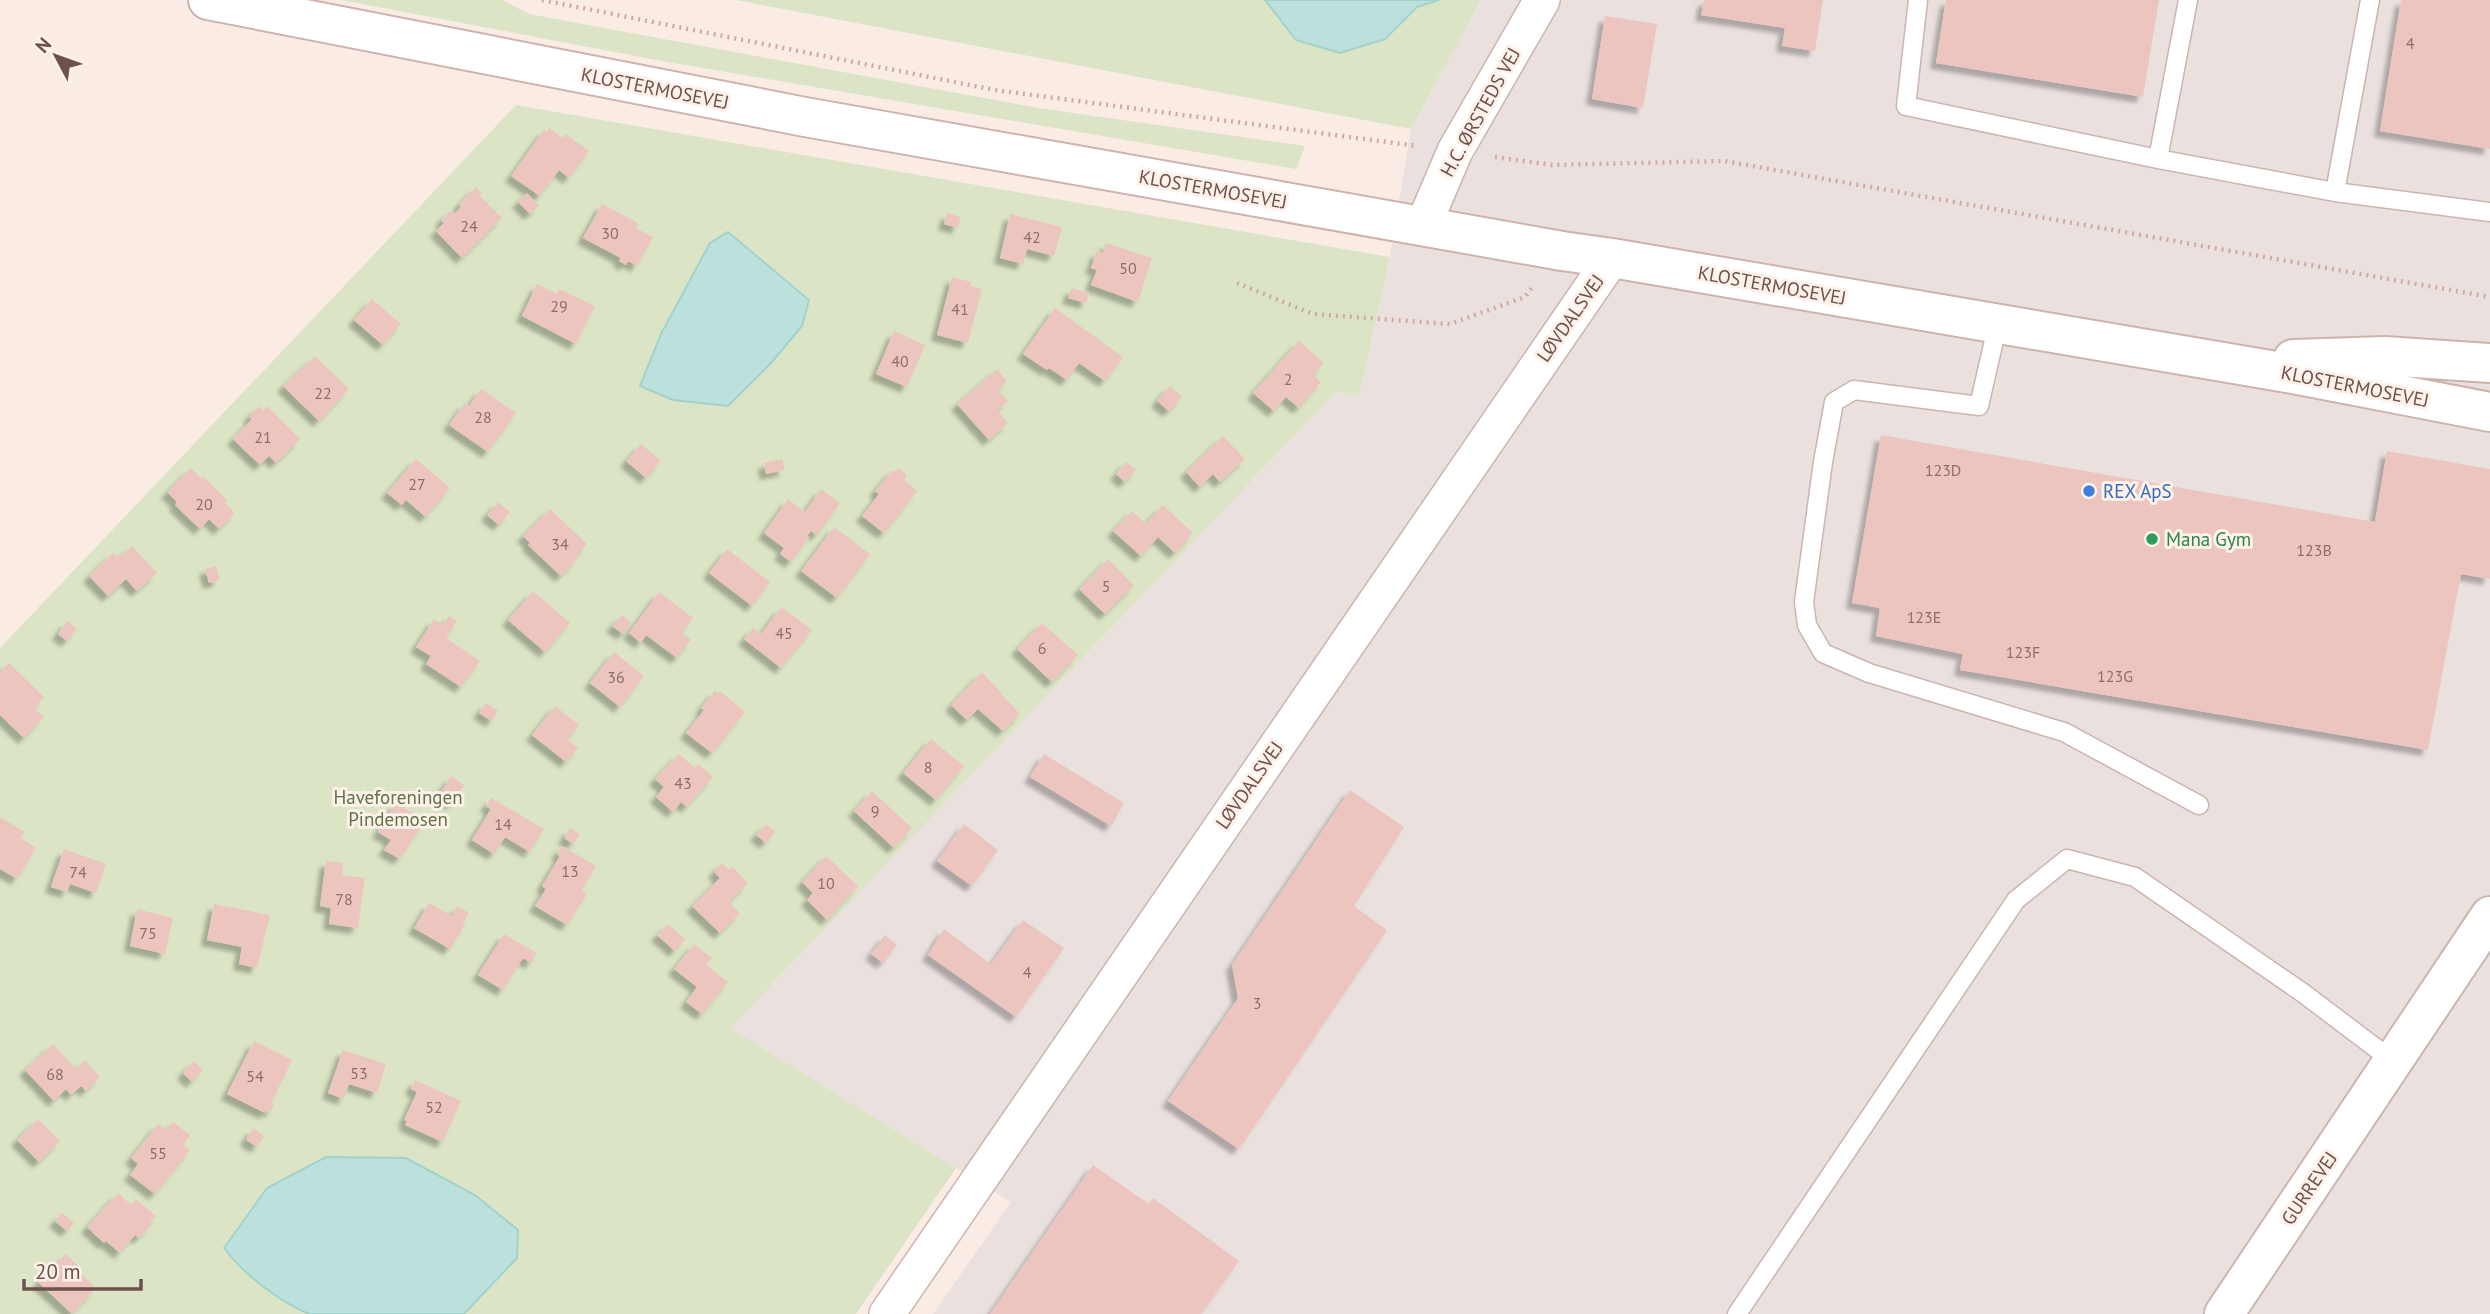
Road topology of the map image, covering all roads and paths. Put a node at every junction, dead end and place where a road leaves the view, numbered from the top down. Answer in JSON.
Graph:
{"nodes":[{"id":1,"x":208,"y":0,"type":"edge"},
{"id":2,"x":542,"y":0,"type":"edge"},
{"id":3,"x":1542,"y":0,"type":"edge"},
{"id":4,"x":1919,"y":0,"type":"edge"},
{"id":5,"x":2188,"y":0,"type":"edge"},
{"id":6,"x":2370,"y":0,"type":"edge"},
{"id":7,"x":1455,"y":151,"type":"junction"},
{"id":8,"x":2158,"y":159,"type":"junction"},
{"id":9,"x":2336,"y":192,"type":"junction"},
{"id":10,"x":2490,"y":212,"type":"edge"},
{"id":11,"x":1423,"y":226,"type":"junction"},
{"id":12,"x":1562,"y":251,"type":"junction"},
{"id":13,"x":1612,"y":257,"type":"junction"},
{"id":14,"x":1237,"y":283,"type":"dead end"},
{"id":15,"x":2490,"y":297,"type":"edge"},
{"id":16,"x":1998,"y":323,"type":"junction"},
{"id":17,"x":2221,"y":361,"type":"junction"},
{"id":18,"x":2490,"y":363,"type":"edge"},
{"id":19,"x":2392,"y":393,"type":"junction"},
{"id":20,"x":2490,"y":398,"type":"edge"},
{"id":21,"x":2490,"y":412,"type":"edge"},
{"id":22,"x":2199,"y":805,"type":"dead end"},
{"id":23,"x":2490,"y":916,"type":"edge"},
{"id":24,"x":2490,"y":948,"type":"edge"},
{"id":25,"x":2393,"y":1061,"type":"junction"},
{"id":26,"x":887,"y":1314,"type":"edge"},
{"id":27,"x":1737,"y":1314,"type":"edge"},
{"id":28,"x":2224,"y":1314,"type":"edge"}],
"edges":[{"from":1,"to":11,"type":"main road","name":"KLOSTERMOSEVEJ"},
{"from":2,"to":7,"type":"path"},
{"from":3,"to":7,"type":"street","name":"H.C. ØRSTEDS VEJ"},
{"from":4,"to":8,"type":"lane"},
{"from":5,"to":8,"type":"lane"},
{"from":6,"to":9,"type":"lane"},
{"from":7,"to":11,"type":"street","name":"H.C. ØRSTEDS VEJ"},
{"from":7,"to":15,"type":"path"},
{"from":8,"to":9,"type":"lane"},
{"from":9,"to":10,"type":"lane"},
{"from":11,"to":12,"type":"main road","name":"KLOSTERMOSEVEJ"},
{"from":12,"to":13,"type":"main road","name":"KLOSTERMOSEVEJ"},
{"from":12,"to":14,"type":"path"},
{"from":13,"to":16,"type":"main road","name":"KLOSTERMOSEVEJ"},
{"from":13,"to":26,"type":"street","name":"LØVDALSVEJ"},
{"from":16,"to":17,"type":"main road","name":"KLOSTERMOSEVEJ"},
{"from":16,"to":22,"type":"lane"},
{"from":17,"to":18,"type":"main road","name":"KLOSTERMOSEVEJ"},
{"from":17,"to":19,"type":"main road","name":"KLOSTERMOSEVEJ"},
{"from":19,"to":20,"type":"main road"},
{"from":19,"to":21,"type":"main road","name":"KLOSTERMOSEVEJ"},
{"from":23,"to":25,"type":"main road","name":"GURREVEJ"},
{"from":24,"to":25,"type":"main road","name":"GURREVEJ"},
{"from":25,"to":27,"type":"lane"},
{"from":25,"to":28,"type":"main road","name":"GURREVEJ"}]}
